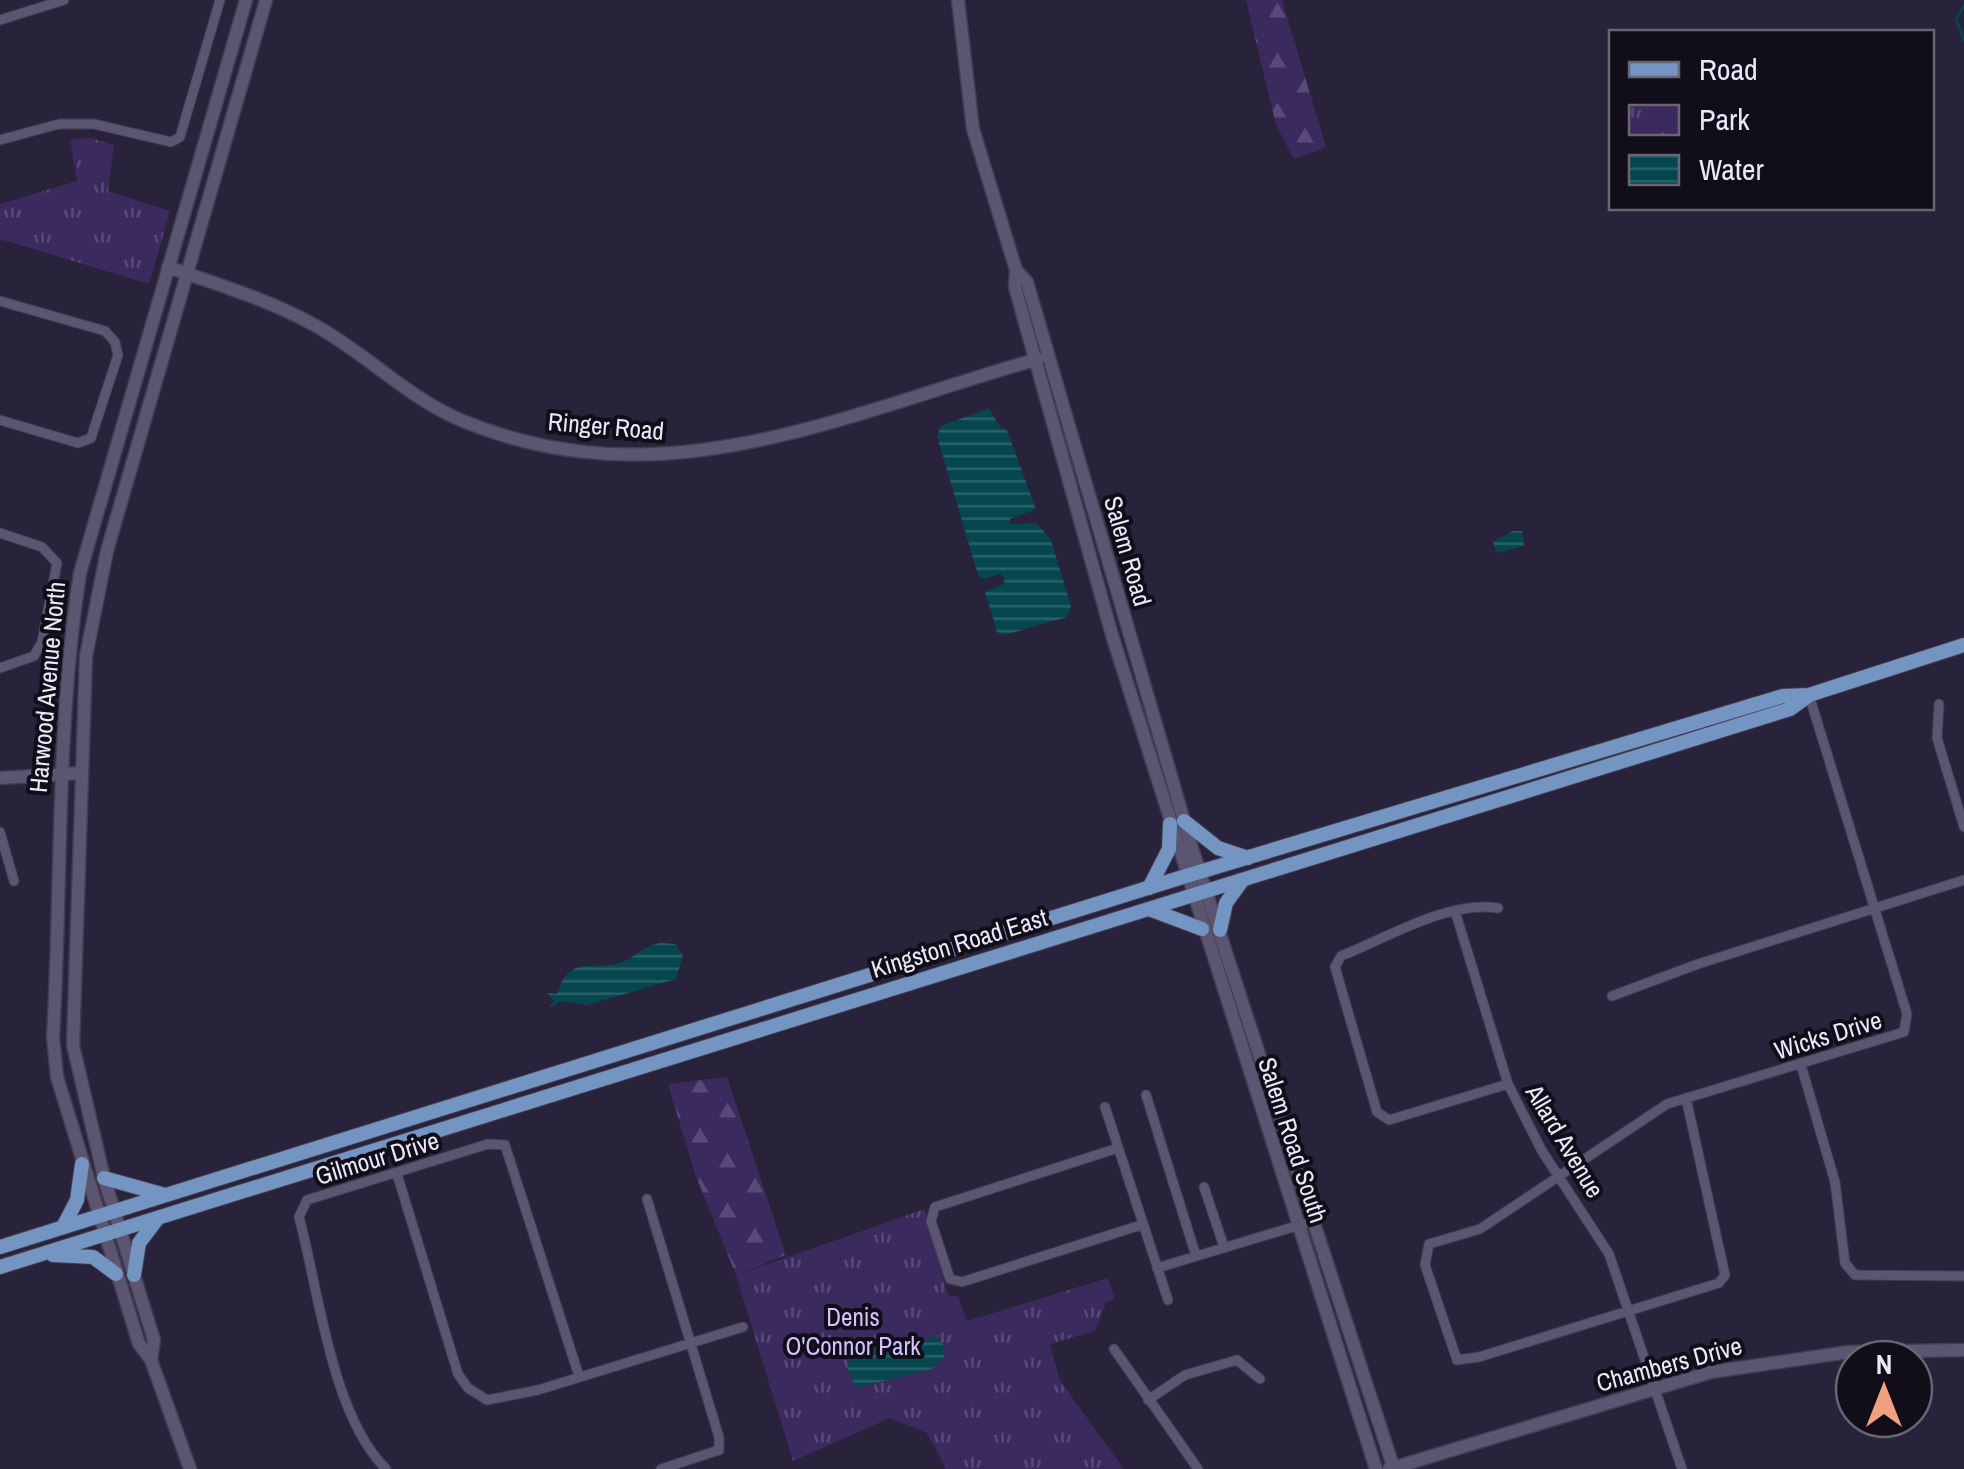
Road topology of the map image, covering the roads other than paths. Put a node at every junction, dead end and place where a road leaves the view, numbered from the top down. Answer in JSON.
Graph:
{"nodes":[{"id":1,"x":64,"y":0,"type":"edge"},
{"id":2,"x":220,"y":0,"type":"edge"},
{"id":3,"x":246,"y":0,"type":"edge"},
{"id":4,"x":266,"y":0,"type":"edge"},
{"id":5,"x":958,"y":0,"type":"edge"},
{"id":6,"x":0,"y":20,"type":"edge"},
{"id":7,"x":0,"y":140,"type":"edge"},
{"id":8,"x":168,"y":267,"type":"junction"},
{"id":9,"x":189,"y":274,"type":"junction"},
{"id":10,"x":0,"y":301,"type":"edge"},
{"id":11,"x":1041,"y":359,"type":"junction"},
{"id":12,"x":0,"y":420,"type":"edge"},
{"id":13,"x":0,"y":533,"type":"edge"},
{"id":14,"x":1964,"y":646,"type":"edge"},
{"id":15,"x":0,"y":668,"type":"edge"},
{"id":16,"x":1809,"y":695,"type":"junction"},
{"id":17,"x":1939,"y":704,"type":"dead end"},
{"id":18,"x":59,"y":773,"type":"junction"},
{"id":19,"x":81,"y":773,"type":"junction"},
{"id":20,"x":0,"y":778,"type":"edge"},
{"id":21,"x":1177,"y":822,"type":"junction"},
{"id":22,"x":1964,"y":827,"type":"edge"},
{"id":23,"x":0,"y":832,"type":"edge"},
{"id":24,"x":1192,"y":848,"type":"joint"},
{"id":25,"x":1248,"y":858,"type":"junction"},
{"id":26,"x":1193,"y":874,"type":"junction"},
{"id":27,"x":1245,"y":879,"type":"junction"},
{"id":28,"x":1964,"y":880,"type":"edge"},
{"id":29,"x":14,"y":881,"type":"dead end"},
{"id":30,"x":1148,"y":888,"type":"junction"},
{"id":31,"x":1199,"y":893,"type":"junction"},
{"id":32,"x":1874,"y":907,"type":"junction"},
{"id":33,"x":1498,"y":908,"type":"dead end"},
{"id":34,"x":1148,"y":909,"type":"junction"},
{"id":35,"x":1455,"y":912,"type":"junction"},
{"id":36,"x":1202,"y":929,"type":"junction"},
{"id":37,"x":1220,"y":930,"type":"junction"},
{"id":38,"x":1612,"y":996,"type":"dead end"},
{"id":39,"x":1801,"y":1064,"type":"junction"},
{"id":40,"x":1508,"y":1084,"type":"junction"},
{"id":41,"x":1146,"y":1094,"type":"dead end"},
{"id":42,"x":1686,"y":1098,"type":"junction"},
{"id":43,"x":1105,"y":1107,"type":"dead end"},
{"id":44,"x":1118,"y":1148,"type":"junction"},
{"id":45,"x":82,"y":1164,"type":"junction"},
{"id":46,"x":397,"y":1174,"type":"junction"},
{"id":47,"x":1559,"y":1176,"type":"junction"},
{"id":48,"x":104,"y":1178,"type":"junction"},
{"id":49,"x":1204,"y":1187,"type":"dead end"},
{"id":50,"x":165,"y":1196,"type":"junction"},
{"id":51,"x":647,"y":1198,"type":"dead end"},
{"id":52,"x":114,"y":1212,"type":"junction"},
{"id":53,"x":98,"y":1216,"type":"junction"},
{"id":54,"x":159,"y":1217,"type":"junction"},
{"id":55,"x":1313,"y":1221,"type":"junction"},
{"id":56,"x":1141,"y":1224,"type":"junction"},
{"id":57,"x":1296,"y":1226,"type":"junction"},
{"id":58,"x":62,"y":1227,"type":"junction"},
{"id":59,"x":120,"y":1230,"type":"junction"},
{"id":60,"x":104,"y":1234,"type":"junction"},
{"id":61,"x":0,"y":1247,"type":"edge"},
{"id":62,"x":1224,"y":1247,"type":"junction"},
{"id":63,"x":42,"y":1254,"type":"junction"},
{"id":64,"x":1196,"y":1256,"type":"junction"},
{"id":65,"x":0,"y":1267,"type":"edge"},
{"id":66,"x":1157,"y":1268,"type":"junction"},
{"id":67,"x":116,"y":1274,"type":"junction"},
{"id":68,"x":134,"y":1275,"type":"junction"},
{"id":69,"x":1964,"y":1276,"type":"edge"},
{"id":70,"x":1168,"y":1300,"type":"dead end"},
{"id":71,"x":1630,"y":1309,"type":"junction"},
{"id":72,"x":743,"y":1327,"type":"dead end"},
{"id":73,"x":692,"y":1343,"type":"junction"},
{"id":74,"x":1114,"y":1349,"type":"dead end"},
{"id":75,"x":1964,"y":1350,"type":"edge"},
{"id":76,"x":151,"y":1360,"type":"junction"},
{"id":77,"x":579,"y":1376,"type":"junction"},
{"id":78,"x":1260,"y":1379,"type":"dead end"},
{"id":79,"x":1654,"y":1386,"type":"junction"},
{"id":80,"x":1148,"y":1400,"type":"junction"},
{"id":81,"x":190,"y":1469,"type":"edge"},
{"id":82,"x":386,"y":1469,"type":"edge"},
{"id":83,"x":661,"y":1469,"type":"edge"},
{"id":84,"x":1198,"y":1469,"type":"edge"},
{"id":85,"x":1376,"y":1469,"type":"edge"},
{"id":86,"x":1392,"y":1469,"type":"edge"},
{"id":87,"x":1682,"y":1469,"type":"edge"}],
"edges":[{"from":1,"to":6,"type":"street"},
{"from":2,"to":7,"type":"street"},
{"from":3,"to":8,"type":"main road","name":"Harwood Avenue North"},
{"from":4,"to":9,"type":"main road","name":"Harwood Avenue North"},
{"from":5,"to":11,"type":"main road","name":"Salem Road"},
{"from":8,"to":9,"type":"main road","name":"Ringer Road"},
{"from":8,"to":18,"type":"main road","name":"Harwood Avenue North"},
{"from":9,"to":11,"type":"main road","name":"Ringer Road"},
{"from":9,"to":19,"type":"main road","name":"Harwood Avenue North"},
{"from":10,"to":12,"type":"street"},
{"from":11,"to":21,"type":"main road","name":"Salem Road"},
{"from":13,"to":15,"type":"street"},
{"from":14,"to":16,"type":"main road","name":"Kingston Road East"},
{"from":16,"to":25,"type":"main road","name":"Kingston Road East"},
{"from":16,"to":27,"type":"main road","name":"Kingston Road East"},
{"from":16,"to":32,"type":"street","name":"Wicks Drive"},
{"from":17,"to":22,"type":"street"},
{"from":18,"to":19,"type":"main road"},
{"from":18,"to":20,"type":"main road"},
{"from":18,"to":45,"type":"main road","name":"Harwood Avenue North"},
{"from":19,"to":48,"type":"main road","name":"Harwood Avenue North"},
{"from":21,"to":24,"type":"main road","name":"Salem Road"},
{"from":21,"to":25,"type":"main road"},
{"from":21,"to":26,"type":"main road","name":"Salem Road South"},
{"from":21,"to":30,"type":"main road"},
{"from":23,"to":29,"type":"street"},
{"from":24,"to":26,"type":"main road","name":"Salem Road South"},
{"from":25,"to":26,"type":"main road","name":"Kingston Road East"},
{"from":26,"to":30,"type":"main road","name":"Kingston Road East"},
{"from":26,"to":31,"type":"main road","name":"Salem Road South"},
{"from":27,"to":31,"type":"main road","name":"Kingston Road East"},
{"from":27,"to":37,"type":"main road"},
{"from":28,"to":32,"type":"street"},
{"from":30,"to":50,"type":"main road","name":"Kingston Road East"},
{"from":31,"to":34,"type":"main road","name":"Kingston Road East"},
{"from":31,"to":36,"type":"main road","name":"Salem Road South"},
{"from":31,"to":37,"type":"main road","name":"Salem Road South"},
{"from":32,"to":38,"type":"street"},
{"from":32,"to":39,"type":"street","name":"Wicks Drive"},
{"from":33,"to":35,"type":"street"},
{"from":34,"to":36,"type":"main road"},
{"from":34,"to":54,"type":"main road","name":"Kingston Road East"},
{"from":35,"to":40,"type":"street","name":"Allard Avenue"},
{"from":35,"to":40,"type":"street"},
{"from":36,"to":57,"type":"main road","name":"Salem Road South"},
{"from":37,"to":55,"type":"main road","name":"Salem Road South"},
{"from":39,"to":42,"type":"street","name":"Wicks Drive"},
{"from":39,"to":69,"type":"street"},
{"from":40,"to":47,"type":"street","name":"Allard Avenue"},
{"from":41,"to":64,"type":"street"},
{"from":42,"to":47,"type":"street","name":"Wicks Drive"},
{"from":42,"to":71,"type":"street"},
{"from":43,"to":44,"type":"street"},
{"from":44,"to":56,"type":"street"},
{"from":44,"to":56,"type":"street"},
{"from":45,"to":53,"type":"main road","name":"Harwood Avenue North"},
{"from":45,"to":58,"type":"main road"},
{"from":46,"to":77,"type":"street"},
{"from":46,"to":77,"type":"street","name":"Gilmour Drive"},
{"from":46,"to":82,"type":"street","name":"Gilmour Drive"},
{"from":47,"to":71,"type":"street","name":"Allard Avenue"},
{"from":47,"to":71,"type":"street","name":"Wicks Drive"},
{"from":48,"to":50,"type":"main road"},
{"from":48,"to":52,"type":"main road","name":"Harwood Avenue North"},
{"from":49,"to":62,"type":"street"},
{"from":50,"to":52,"type":"main road","name":"Kingston Road East"},
{"from":51,"to":73,"type":"street"},
{"from":52,"to":53,"type":"main road","name":"Kingston Road East"},
{"from":52,"to":59,"type":"main road","name":"Harwood Avenue North"},
{"from":53,"to":58,"type":"main road","name":"Kingston Road East"},
{"from":53,"to":60,"type":"main road","name":"Harwood Avenue North"},
{"from":54,"to":59,"type":"main road","name":"Kingston Road East"},
{"from":54,"to":68,"type":"main road"},
{"from":55,"to":57,"type":"street"},
{"from":55,"to":86,"type":"main road","name":"Salem Road South"},
{"from":56,"to":66,"type":"street"},
{"from":57,"to":62,"type":"street"},
{"from":57,"to":85,"type":"main road","name":"Salem Road South"},
{"from":58,"to":61,"type":"main road","name":"Kingston Road East"},
{"from":59,"to":60,"type":"main road","name":"Kingston Road East"},
{"from":59,"to":68,"type":"main road","name":"Harwood Avenue North"},
{"from":60,"to":63,"type":"main road","name":"Kingston Road East"},
{"from":60,"to":67,"type":"main road","name":"Harwood Avenue North"},
{"from":62,"to":64,"type":"street"},
{"from":63,"to":65,"type":"main road","name":"Kingston Road East"},
{"from":63,"to":67,"type":"main road"},
{"from":64,"to":66,"type":"street"},
{"from":66,"to":70,"type":"street"},
{"from":67,"to":76,"type":"main road","name":"Harwood Avenue North"},
{"from":68,"to":76,"type":"main road","name":"Harwood Avenue North"},
{"from":71,"to":79,"type":"street","name":"Allard Avenue"},
{"from":72,"to":73,"type":"street"},
{"from":73,"to":77,"type":"street"},
{"from":73,"to":83,"type":"street"},
{"from":74,"to":80,"type":"street"},
{"from":75,"to":79,"type":"main road","name":"Chambers Drive"},
{"from":76,"to":81,"type":"main road"},
{"from":78,"to":80,"type":"street"},
{"from":79,"to":86,"type":"main road","name":"Chambers Drive"},
{"from":79,"to":87,"type":"street","name":"Allard Avenue"},
{"from":80,"to":84,"type":"street"}]}
